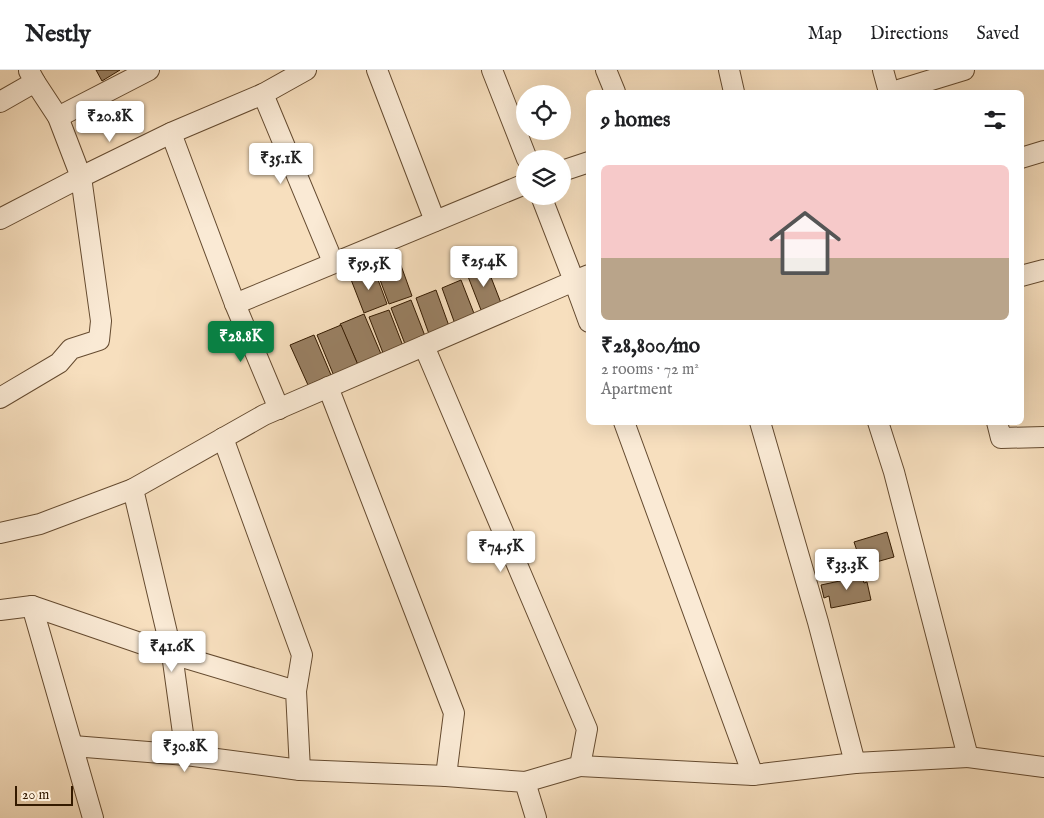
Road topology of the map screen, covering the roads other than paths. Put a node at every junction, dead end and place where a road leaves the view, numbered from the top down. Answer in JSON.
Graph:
{"nodes":[{"id":1,"x":149,"y":70,"type":"edge"},
{"id":2,"x":306,"y":70,"type":"edge"},
{"id":3,"x":377,"y":70,"type":"edge"},
{"id":4,"x":492,"y":70,"type":"edge"},
{"id":5,"x":606,"y":70,"type":"edge"},
{"id":6,"x":729,"y":70,"type":"edge"},
{"id":7,"x":883,"y":70,"type":"edge"},
{"id":8,"x":964,"y":70,"type":"edge"},
{"id":9,"x":31,"y":76,"type":"edge"},
{"id":10,"x":614,"y":90,"type":"edge"},
{"id":11,"x":734,"y":90,"type":"edge"},
{"id":12,"x":889,"y":90,"type":"edge"},
{"id":13,"x":897,"y":90,"type":"edge"},
{"id":14,"x":262,"y":94,"type":"junction"},
{"id":15,"x":0,"y":102,"type":"edge"},
{"id":16,"x":58,"y":117,"type":"junction"},
{"id":17,"x":171,"y":133,"type":"junction"},
{"id":18,"x":523,"y":150,"type":"edge"},
{"id":19,"x":1044,"y":151,"type":"edge"},
{"id":20,"x":1024,"y":157,"type":"edge"},
{"id":21,"x":586,"y":163,"type":"edge"},
{"id":22,"x":571,"y":168,"type":"edge"},
{"id":23,"x":81,"y":177,"type":"junction"},
{"id":24,"x":516,"y":188,"type":"edge"},
{"id":25,"x":546,"y":205,"type":"edge"},
{"id":26,"x":0,"y":219,"type":"edge"},
{"id":27,"x":435,"y":221,"type":"junction"},
{"id":28,"x":332,"y":262,"type":"junction"},
{"id":29,"x":1044,"y":270,"type":"edge"},
{"id":30,"x":1024,"y":275,"type":"edge"},
{"id":31,"x":582,"y":278,"type":"edge"},
{"id":32,"x":586,"y":303,"type":"edge"},
{"id":33,"x":236,"y":304,"type":"junction"},
{"id":34,"x":424,"y":346,"type":"junction"},
{"id":35,"x":328,"y":387,"type":"junction"},
{"id":36,"x":0,"y":398,"type":"edge"},
{"id":37,"x":278,"y":409,"type":"junction"},
{"id":38,"x":625,"y":425,"type":"edge"},
{"id":39,"x":761,"y":425,"type":"edge"},
{"id":40,"x":879,"y":425,"type":"edge"},
{"id":41,"x":998,"y":425,"type":"edge"},
{"id":42,"x":1044,"y":437,"type":"edge"},
{"id":43,"x":223,"y":438,"type":"junction"},
{"id":44,"x":133,"y":489,"type":"junction"},
{"id":45,"x":0,"y":533,"type":"edge"},
{"id":46,"x":32,"y":606,"type":"junction"},
{"id":47,"x":0,"y":610,"type":"edge"},
{"id":48,"x":172,"y":654,"type":"junction"},
{"id":49,"x":296,"y":691,"type":"junction"},
{"id":50,"x":73,"y":746,"type":"junction"},
{"id":51,"x":186,"y":755,"type":"junction"},
{"id":52,"x":968,"y":757,"type":"junction"},
{"id":53,"x":855,"y":763,"type":"junction"},
{"id":54,"x":580,"y":766,"type":"junction"},
{"id":55,"x":1044,"y":767,"type":"edge"},
{"id":56,"x":300,"y":770,"type":"junction"},
{"id":57,"x":753,"y":775,"type":"junction"},
{"id":58,"x":446,"y":776,"type":"junction"},
{"id":59,"x":525,"y":782,"type":"junction"},
{"id":60,"x":93,"y":818,"type":"edge"},
{"id":61,"x":536,"y":818,"type":"edge"}],
"edges":[{"from":1,"to":16,"type":"street"},
{"from":2,"to":14,"type":"street"},
{"from":3,"to":27,"type":"street"},
{"from":4,"to":18,"type":"street"},
{"from":5,"to":10,"type":"street"},
{"from":6,"to":11,"type":"street"},
{"from":7,"to":12,"type":"street"},
{"from":8,"to":13,"type":"street"},
{"from":9,"to":15,"type":"street"},
{"from":9,"to":16,"type":"street"},
{"from":14,"to":17,"type":"street"},
{"from":14,"to":28,"type":"street"},
{"from":16,"to":23,"type":"street"},
{"from":17,"to":23,"type":"street"},
{"from":17,"to":33,"type":"street"},
{"from":19,"to":20,"type":"street"},
{"from":21,"to":22,"type":"street"},
{"from":23,"to":26,"type":"street"},
{"from":23,"to":36,"type":"street"},
{"from":24,"to":27,"type":"street"},
{"from":25,"to":31,"type":"street"},
{"from":27,"to":28,"type":"street"},
{"from":28,"to":33,"type":"street"},
{"from":29,"to":30,"type":"street"},
{"from":31,"to":32,"type":"street"},
{"from":31,"to":34,"type":"street"},
{"from":33,"to":37,"type":"street"},
{"from":34,"to":35,"type":"street"},
{"from":34,"to":54,"type":"street"},
{"from":35,"to":37,"type":"street"},
{"from":35,"to":58,"type":"street"},
{"from":37,"to":43,"type":"street"},
{"from":38,"to":57,"type":"street"},
{"from":39,"to":53,"type":"street"},
{"from":40,"to":52,"type":"street"},
{"from":41,"to":42,"type":"street"},
{"from":43,"to":44,"type":"street"},
{"from":43,"to":49,"type":"street"},
{"from":44,"to":45,"type":"street"},
{"from":44,"to":48,"type":"street"},
{"from":46,"to":47,"type":"street"},
{"from":46,"to":48,"type":"street"},
{"from":46,"to":50,"type":"street"},
{"from":48,"to":49,"type":"street"},
{"from":48,"to":51,"type":"street"},
{"from":49,"to":56,"type":"street"},
{"from":50,"to":51,"type":"street"},
{"from":50,"to":60,"type":"street"},
{"from":51,"to":56,"type":"street"},
{"from":52,"to":53,"type":"street"},
{"from":52,"to":55,"type":"street"},
{"from":53,"to":57,"type":"street"},
{"from":54,"to":57,"type":"street"},
{"from":54,"to":59,"type":"street"},
{"from":56,"to":58,"type":"street"},
{"from":58,"to":59,"type":"street"},
{"from":59,"to":61,"type":"street"}]}
